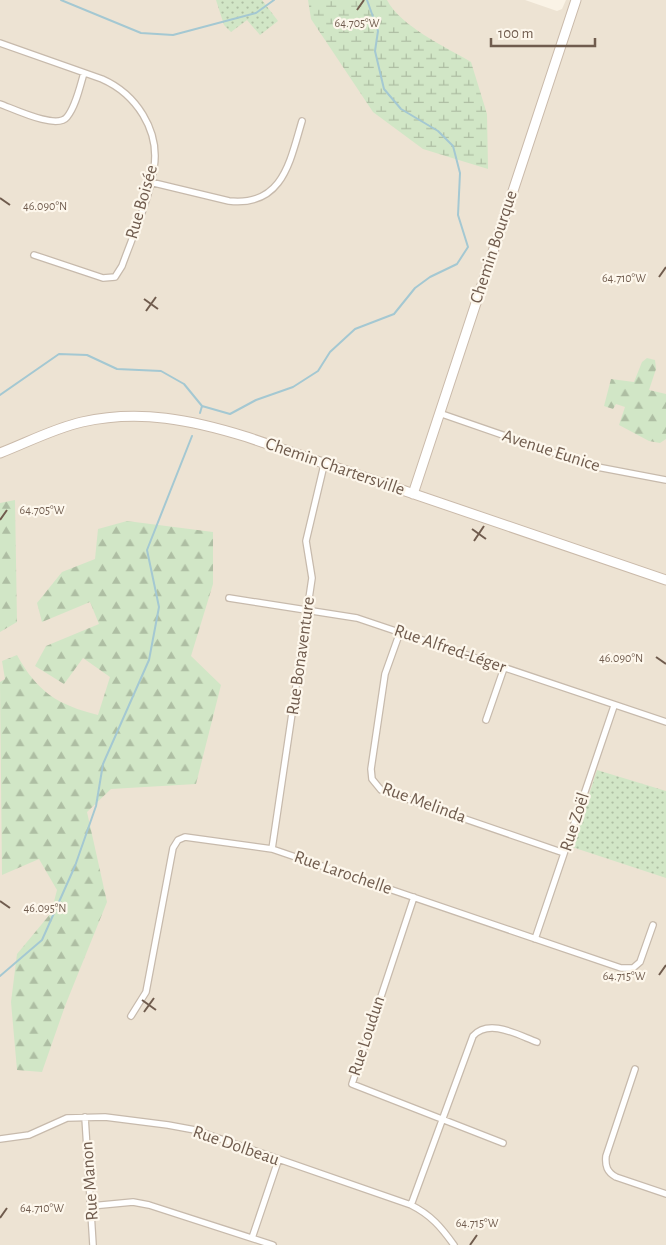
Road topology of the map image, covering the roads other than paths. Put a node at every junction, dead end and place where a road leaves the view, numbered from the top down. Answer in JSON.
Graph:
{"nodes":[{"id":1,"x":576,"y":0,"type":"edge"},
{"id":2,"x":0,"y":43,"type":"edge"},
{"id":3,"x":84,"y":73,"type":"junction"},
{"id":4,"x":0,"y":104,"type":"edge"},
{"id":5,"x":302,"y":121,"type":"dead end"},
{"id":6,"x":150,"y":182,"type":"junction"},
{"id":7,"x":34,"y":255,"type":"dead end"},
{"id":8,"x":439,"y":413,"type":"junction"},
{"id":9,"x":0,"y":453,"type":"edge"},
{"id":10,"x":324,"y":464,"type":"junction"},
{"id":11,"x":666,"y":480,"type":"edge"},
{"id":12,"x":412,"y":494,"type":"junction"},
{"id":13,"x":666,"y":580,"type":"edge"},
{"id":14,"x":229,"y":598,"type":"dead end"},
{"id":15,"x":308,"y":610,"type":"junction"},
{"id":16,"x":400,"y":632,"type":"junction"},
{"id":17,"x":504,"y":668,"type":"junction"},
{"id":18,"x":614,"y":706,"type":"junction"},
{"id":19,"x":486,"y":720,"type":"dead end"},
{"id":20,"x":666,"y":722,"type":"edge"},
{"id":21,"x":272,"y":849,"type":"junction"},
{"id":22,"x":564,"y":853,"type":"junction"},
{"id":23,"x":414,"y":897,"type":"junction"},
{"id":24,"x":653,"y":925,"type":"dead end"},
{"id":25,"x":535,"y":939,"type":"junction"},
{"id":26,"x":131,"y":1016,"type":"dead end"},
{"id":27,"x":537,"y":1042,"type":"dead end"},
{"id":28,"x":635,"y":1069,"type":"dead end"},
{"id":29,"x":85,"y":1117,"type":"junction"},
{"id":30,"x":442,"y":1119,"type":"junction"},
{"id":31,"x":0,"y":1139,"type":"edge"},
{"id":32,"x":503,"y":1143,"type":"dead end"},
{"id":33,"x":278,"y":1161,"type":"junction"},
{"id":34,"x":666,"y":1194,"type":"edge"},
{"id":35,"x":92,"y":1206,"type":"junction"},
{"id":36,"x":411,"y":1206,"type":"junction"},
{"id":37,"x":252,"y":1238,"type":"junction"},
{"id":38,"x":94,"y":1245,"type":"edge"},
{"id":39,"x":273,"y":1245,"type":"edge"},
{"id":40,"x":454,"y":1245,"type":"edge"}],
"edges":[{"from":1,"to":8,"type":"street","name":"Chemin Bourque"},
{"from":2,"to":3,"type":"street","name":"Rue Boisée"},
{"from":3,"to":4,"type":"street"},
{"from":3,"to":6,"type":"street","name":"Rue Boisée"},
{"from":5,"to":6,"type":"street"},
{"from":6,"to":7,"type":"street","name":"Rue Boisée"},
{"from":8,"to":11,"type":"street","name":"Avenue Eunice"},
{"from":8,"to":12,"type":"street","name":"Chemin Bourque"},
{"from":9,"to":10,"type":"street","name":"Chemin Chartersville"},
{"from":10,"to":12,"type":"street","name":"Chemin Chartersville"},
{"from":10,"to":15,"type":"street","name":"Rue Bonaventure"},
{"from":12,"to":13,"type":"street","name":"Chemin Chartersville"},
{"from":14,"to":15,"type":"street","name":"Rue Alfred-Léger"},
{"from":15,"to":16,"type":"street","name":"Rue Alfred-Léger"},
{"from":15,"to":21,"type":"street","name":"Rue Bonaventure"},
{"from":16,"to":17,"type":"street","name":"Rue Alfred-Léger"},
{"from":16,"to":22,"type":"street","name":"Rue Melinda"},
{"from":17,"to":18,"type":"street","name":"Rue Alfred-Léger"},
{"from":17,"to":19,"type":"street"},
{"from":18,"to":20,"type":"street","name":"Rue Alfred-Léger"},
{"from":18,"to":22,"type":"street","name":"Rue Zoël"},
{"from":21,"to":23,"type":"street","name":"Rue Larochelle"},
{"from":21,"to":26,"type":"street","name":"Rue Larochelle"},
{"from":22,"to":25,"type":"street","name":"Rue Zoël"},
{"from":23,"to":25,"type":"street","name":"Rue Larochelle"},
{"from":23,"to":30,"type":"street","name":"Rue Loudun"},
{"from":24,"to":25,"type":"street","name":"Rue Larochelle"},
{"from":27,"to":30,"type":"street"},
{"from":28,"to":34,"type":"street"},
{"from":29,"to":31,"type":"street","name":"Rue Dolbeau"},
{"from":29,"to":33,"type":"street","name":"Rue Dolbeau"},
{"from":29,"to":35,"type":"street","name":"Rue Manon"},
{"from":30,"to":32,"type":"street"},
{"from":30,"to":36,"type":"street"},
{"from":33,"to":36,"type":"street","name":"Rue Dolbeau"},
{"from":33,"to":37,"type":"street"},
{"from":35,"to":37,"type":"street"},
{"from":35,"to":38,"type":"street","name":"Rue Manon"},
{"from":36,"to":40,"type":"street","name":"Rue Dolbeau"},
{"from":37,"to":39,"type":"street"}]}
